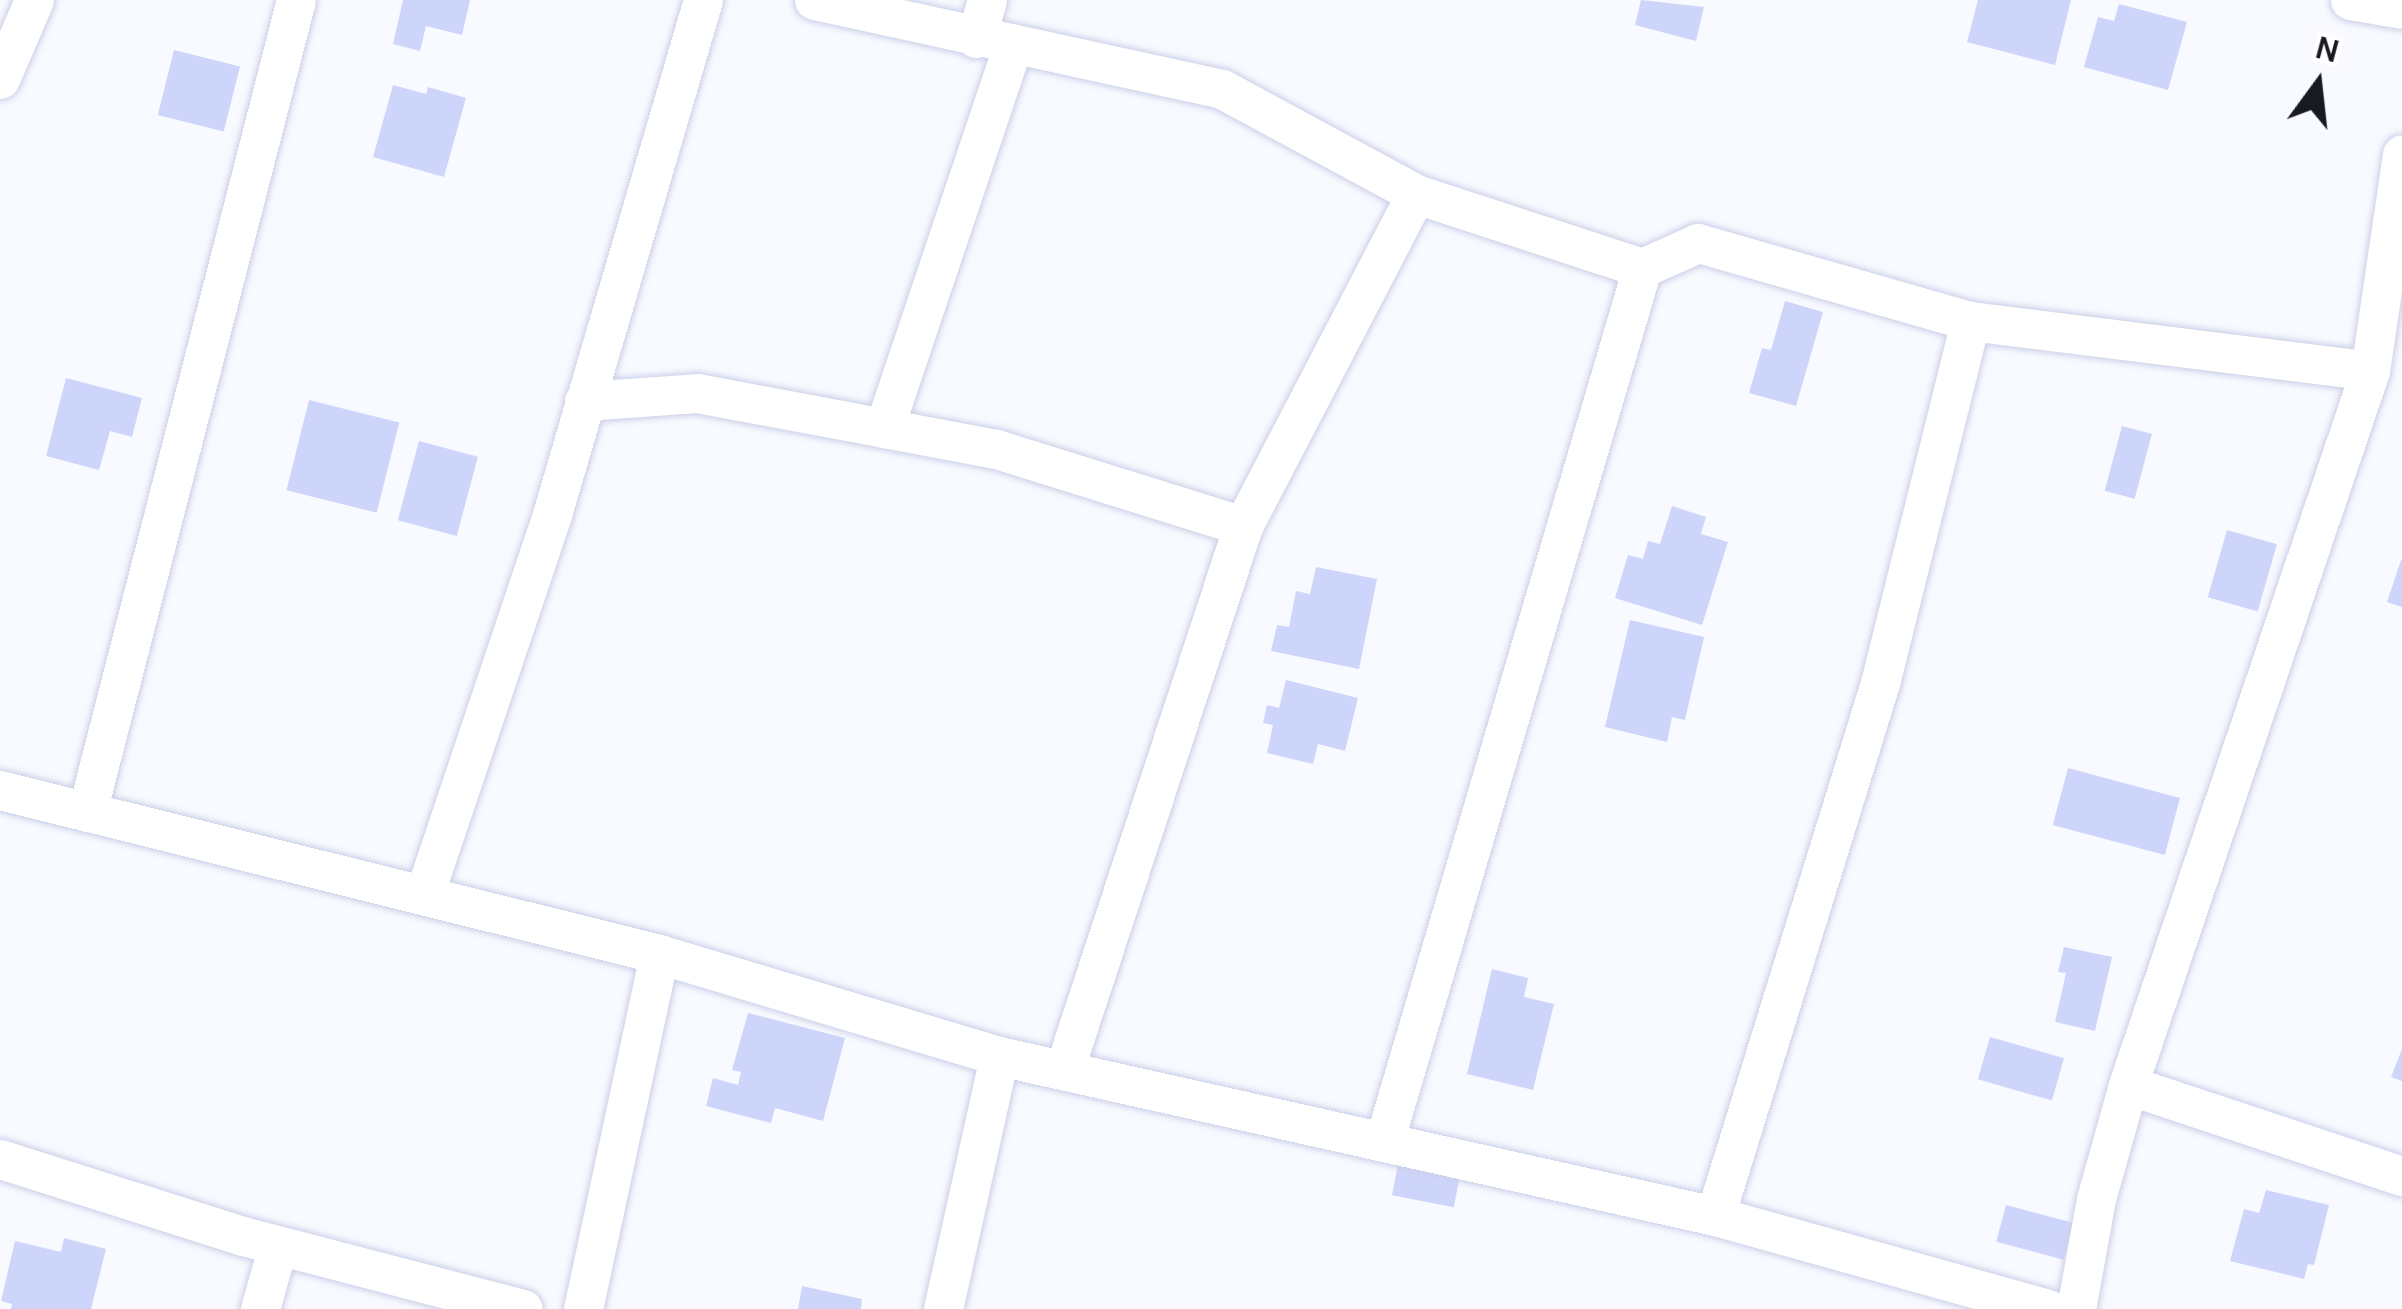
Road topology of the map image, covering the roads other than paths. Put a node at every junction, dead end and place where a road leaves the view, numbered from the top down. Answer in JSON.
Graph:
{"nodes":[{"id":1,"x":34,"y":0,"type":"edge"},
{"id":2,"x":296,"y":0,"type":"edge"},
{"id":3,"x":703,"y":0,"type":"edge"},
{"id":4,"x":814,"y":0,"type":"edge"},
{"id":5,"x":2350,"y":0,"type":"edge"},
{"id":6,"x":2402,"y":9,"type":"edge"},
{"id":7,"x":992,"y":28,"type":"edge"},
{"id":8,"x":0,"y":79,"type":"edge"},
{"id":9,"x":2402,"y":154,"type":"edge"},
{"id":10,"x":1416,"y":194,"type":"junction"},
{"id":11,"x":1642,"y":268,"type":"junction"},
{"id":12,"x":1970,"y":321,"type":"junction"},
{"id":13,"x":2388,"y":335,"type":"edge"},
{"id":14,"x":2371,"y":371,"type":"junction"},
{"id":15,"x":584,"y":401,"type":"junction"},
{"id":16,"x":884,"y":428,"type":"junction"},
{"id":17,"x":1244,"y":526,"type":"junction"},
{"id":18,"x":0,"y":790,"type":"edge"},
{"id":19,"x":87,"y":812,"type":"junction"},
{"id":20,"x":424,"y":895,"type":"junction"},
{"id":21,"x":659,"y":954,"type":"junction"},
{"id":22,"x":999,"y":1056,"type":"junction"},
{"id":23,"x":1064,"y":1070,"type":"junction"},
{"id":24,"x":2128,"y":1085,"type":"junction"},
{"id":25,"x":1384,"y":1142,"type":"junction"},
{"id":26,"x":0,"y":1159,"type":"edge"},
{"id":27,"x":2402,"y":1176,"type":"edge"},
{"id":28,"x":1715,"y":1216,"type":"junction"},
{"id":29,"x":278,"y":1245,"type":"junction"},
{"id":30,"x":260,"y":1309,"type":"edge"},
{"id":31,"x":523,"y":1309,"type":"edge"},
{"id":32,"x":583,"y":1309,"type":"edge"},
{"id":33,"x":943,"y":1309,"type":"edge"},
{"id":34,"x":2047,"y":1309,"type":"edge"},
{"id":35,"x":2076,"y":1309,"type":"edge"}],
"edges":[{"from":1,"to":8,"type":"street"},
{"from":2,"to":19,"type":"street"},
{"from":3,"to":15,"type":"street"},
{"from":4,"to":7,"type":"street"},
{"from":5,"to":6,"type":"street"},
{"from":7,"to":10,"type":"street"},
{"from":7,"to":16,"type":"street"},
{"from":9,"to":13,"type":"street"},
{"from":10,"to":11,"type":"street"},
{"from":10,"to":17,"type":"street"},
{"from":11,"to":12,"type":"street"},
{"from":11,"to":25,"type":"street"},
{"from":12,"to":14,"type":"street"},
{"from":12,"to":28,"type":"street"},
{"from":13,"to":14,"type":"street"},
{"from":14,"to":24,"type":"street"},
{"from":15,"to":16,"type":"street"},
{"from":15,"to":20,"type":"street"},
{"from":16,"to":17,"type":"street"},
{"from":17,"to":23,"type":"street"},
{"from":18,"to":19,"type":"street"},
{"from":19,"to":20,"type":"street"},
{"from":20,"to":21,"type":"street"},
{"from":21,"to":22,"type":"street"},
{"from":21,"to":32,"type":"street"},
{"from":22,"to":23,"type":"street"},
{"from":22,"to":33,"type":"street"},
{"from":23,"to":25,"type":"street"},
{"from":24,"to":27,"type":"street"},
{"from":24,"to":35,"type":"street"},
{"from":25,"to":28,"type":"street"},
{"from":26,"to":29,"type":"street"},
{"from":28,"to":34,"type":"street"},
{"from":29,"to":30,"type":"street"},
{"from":29,"to":31,"type":"street"}]}
